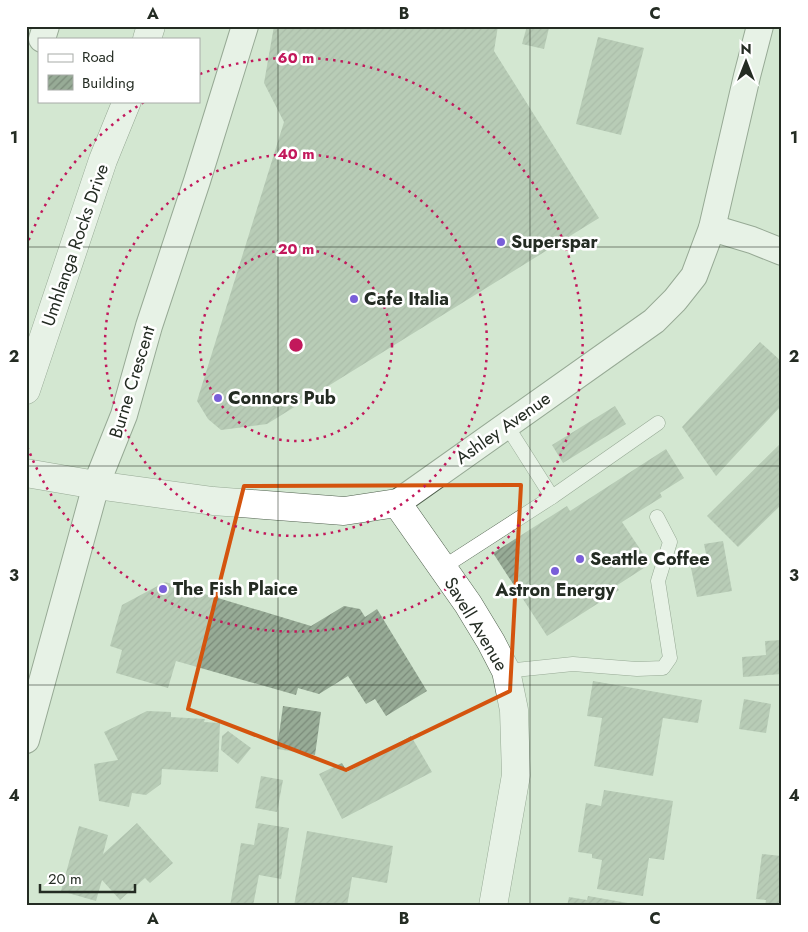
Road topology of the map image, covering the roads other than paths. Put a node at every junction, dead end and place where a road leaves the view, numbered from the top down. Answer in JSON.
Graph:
{"nodes":[{"id":1,"x":46,"y":26,"type":"edge"},
{"id":2,"x":151,"y":26,"type":"edge"},
{"id":3,"x":245,"y":26,"type":"edge"},
{"id":4,"x":760,"y":26,"type":"edge"},
{"id":5,"x":42,"y":38,"type":"edge"},
{"id":6,"x":147,"y":38,"type":"edge"},
{"id":7,"x":127,"y":102,"type":"edge"},
{"id":8,"x":712,"y":228,"type":"junction"},
{"id":9,"x":782,"y":252,"type":"edge"},
{"id":10,"x":26,"y":390,"type":"edge"},
{"id":11,"x":658,"y":423,"type":"dead end"},
{"id":12,"x":507,"y":426,"type":"junction"},
{"id":13,"x":26,"y":473,"type":"edge"},
{"id":14,"x":96,"y":485,"type":"junction"},
{"id":15,"x":552,"y":497,"type":"junction"},
{"id":16,"x":397,"y":504,"type":"junction"},
{"id":17,"x":657,"y":517,"type":"dead end"},
{"id":18,"x":442,"y":568,"type":"junction"},
{"id":19,"x":506,"y":671,"type":"junction"},
{"id":20,"x":26,"y":740,"type":"edge"},
{"id":21,"x":493,"y":906,"type":"edge"}],
"edges":[{"from":1,"to":5,"type":"street"},
{"from":2,"to":6,"type":"street"},
{"from":3,"to":14,"type":"street","name":"Burne Crescent"},
{"from":4,"to":8,"type":"street","name":"Ashley Avenue"},
{"from":7,"to":10,"type":"street","name":"Umhlanga Rocks Drive"},
{"from":8,"to":9,"type":"street"},
{"from":8,"to":12,"type":"street","name":"Ashley Avenue"},
{"from":11,"to":15,"type":"lane"},
{"from":12,"to":15,"type":"lane"},
{"from":12,"to":16,"type":"street","name":"Ashley Avenue"},
{"from":13,"to":14,"type":"street","name":"Ashley Avenue"},
{"from":14,"to":16,"type":"street","name":"Ashley Avenue"},
{"from":14,"to":20,"type":"street","name":"Burne Crescent"},
{"from":15,"to":18,"type":"lane"},
{"from":16,"to":18,"type":"street","name":"Savell Avenue"},
{"from":17,"to":19,"type":"lane"},
{"from":18,"to":19,"type":"street","name":"Savell Avenue"},
{"from":19,"to":21,"type":"street","name":"Savell Avenue"}]}
